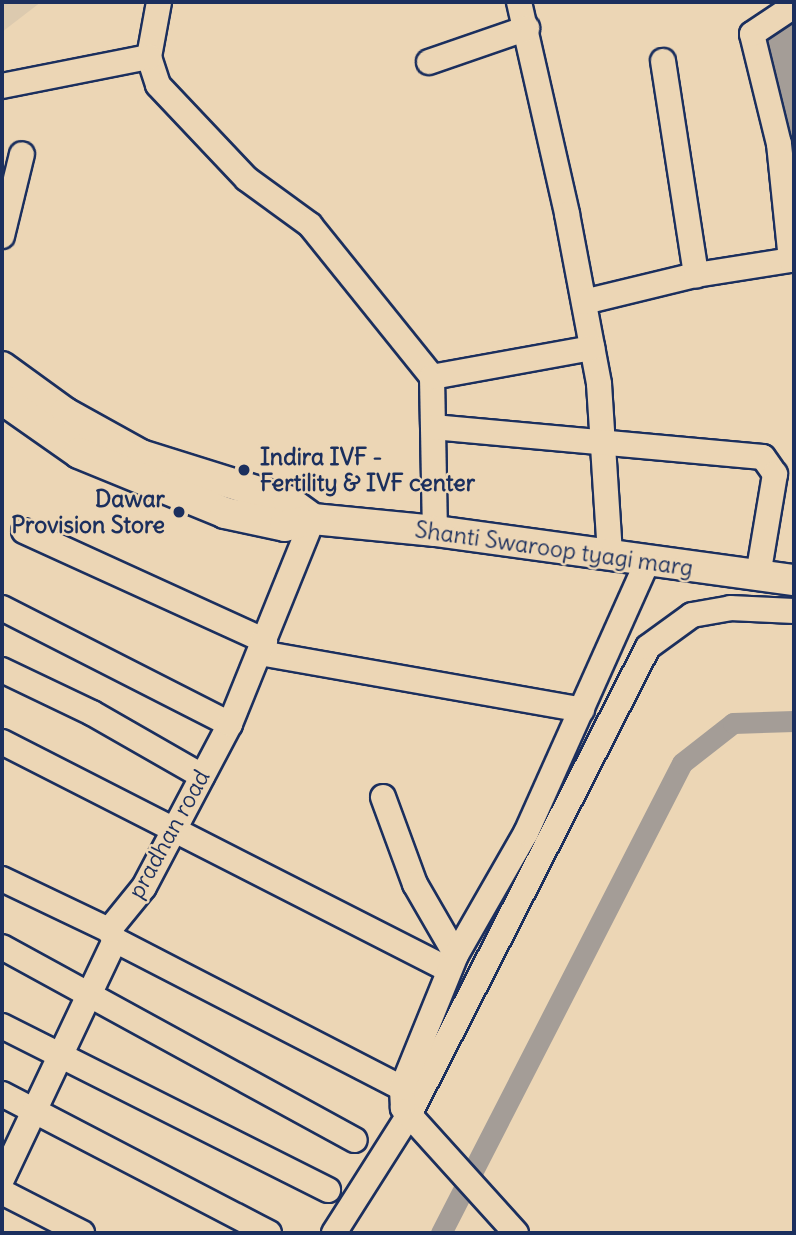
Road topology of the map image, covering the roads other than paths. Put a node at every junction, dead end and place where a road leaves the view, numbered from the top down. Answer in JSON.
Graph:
{"nodes":[{"id":1,"x":159,"y":2,"type":"edge"},
{"id":2,"x":519,"y":2,"type":"edge"},
{"id":3,"x":794,"y":6,"type":"edge"},
{"id":4,"x":527,"y":28,"type":"junction"},
{"id":5,"x":149,"y":57,"type":"junction"},
{"id":6,"x":663,"y":61,"type":"dead end"},
{"id":7,"x":429,"y":62,"type":"dead end"},
{"id":8,"x":2,"y":86,"type":"edge"},
{"id":9,"x":22,"y":154,"type":"dead end"},
{"id":10,"x":2,"y":236,"type":"edge"},
{"id":11,"x":696,"y":275,"type":"junction"},
{"id":12,"x":583,"y":302,"type":"junction"},
{"id":13,"x":592,"y":348,"type":"junction"},
{"id":14,"x":2,"y":367,"type":"edge"},
{"id":15,"x":432,"y":377,"type":"junction"},
{"id":16,"x":2,"y":399,"type":"edge"},
{"id":17,"x":433,"y":427,"type":"junction"},
{"id":18,"x":602,"y":444,"type":"junction"},
{"id":19,"x":313,"y":519,"type":"junction"},
{"id":20,"x":24,"y":531,"type":"dead end"},
{"id":21,"x":435,"y":531,"type":"junction"},
{"id":22,"x":610,"y":554,"type":"junction"},
{"id":23,"x":647,"y":563,"type":"junction"},
{"id":24,"x":758,"y":576,"type":"junction"},
{"id":25,"x":794,"y":580,"type":"edge"},
{"id":26,"x":2,"y":608,"type":"edge"},
{"id":27,"x":794,"y":611,"type":"edge"},
{"id":28,"x":263,"y":647,"type":"junction"},
{"id":29,"x":2,"y":670,"type":"edge"},
{"id":30,"x":582,"y":710,"type":"junction"},
{"id":31,"x":230,"y":724,"type":"junction"},
{"id":32,"x":2,"y":742,"type":"edge"},
{"id":33,"x":202,"y":776,"type":"junction"},
{"id":34,"x":383,"y":797,"type":"dead end"},
{"id":35,"x":172,"y":825,"type":"junction"},
{"id":36,"x":2,"y":879,"type":"edge"},
{"id":37,"x":112,"y":935,"type":"junction"},
{"id":38,"x":2,"y":947,"type":"edge"},
{"id":39,"x":453,"y":962,"type":"junction"},
{"id":40,"x":87,"y":990,"type":"junction"},
{"id":41,"x":2,"y":1026,"type":"edge"},
{"id":42,"x":60,"y":1056,"type":"junction"},
{"id":43,"x":402,"y":1088,"type":"junction"},
{"id":44,"x":2,"y":1094,"type":"edge"},
{"id":45,"x":34,"y":1109,"type":"junction"},
{"id":46,"x":409,"y":1115,"type":"junction"},
{"id":47,"x":355,"y":1140,"type":"dead end"},
{"id":48,"x":2,"y":1179,"type":"edge"},
{"id":49,"x":328,"y":1191,"type":"dead end"},
{"id":50,"x":2,"y":1192,"type":"edge"},
{"id":51,"x":82,"y":1233,"type":"edge"},
{"id":52,"x":269,"y":1233,"type":"edge"},
{"id":53,"x":334,"y":1233,"type":"edge"},
{"id":54,"x":516,"y":1233,"type":"edge"}],
"edges":[{"from":1,"to":5,"type":"street"},
{"from":2,"to":4,"type":"street"},
{"from":3,"to":11,"type":"street"},
{"from":4,"to":7,"type":"street"},
{"from":4,"to":12,"type":"street"},
{"from":5,"to":8,"type":"street"},
{"from":5,"to":15,"type":"street"},
{"from":6,"to":11,"type":"street"},
{"from":9,"to":10,"type":"street"},
{"from":11,"to":12,"type":"street"},
{"from":12,"to":13,"type":"street"},
{"from":13,"to":15,"type":"street"},
{"from":13,"to":18,"type":"street"},
{"from":14,"to":19,"type":"main road","name":"Shanti Swaroop tyagi marg"},
{"from":15,"to":17,"type":"street"},
{"from":16,"to":19,"type":"main road","name":"Shanti Swaroop tyagi marg"},
{"from":17,"to":18,"type":"street"},
{"from":17,"to":21,"type":"street"},
{"from":18,"to":22,"type":"street"},
{"from":18,"to":24,"type":"street"},
{"from":19,"to":21,"type":"main road","name":"Shanti Swaroop tyagi marg"},
{"from":19,"to":28,"type":"street","name":"pradhan road"},
{"from":20,"to":28,"type":"street"},
{"from":21,"to":22,"type":"main road","name":"Shanti Swaroop tyagi marg"},
{"from":22,"to":23,"type":"main road","name":"Shanti Swaroop tyagi marg"},
{"from":23,"to":24,"type":"main road","name":"Shanti Swaroop tyagi marg"},
{"from":23,"to":30,"type":"street"},
{"from":24,"to":25,"type":"main road","name":"Shanti Swaroop tyagi marg"},
{"from":26,"to":31,"type":"street"},
{"from":27,"to":46,"type":"street"},
{"from":28,"to":30,"type":"street"},
{"from":28,"to":31,"type":"street","name":"pradhan road"},
{"from":29,"to":33,"type":"street"},
{"from":30,"to":39,"type":"street"},
{"from":31,"to":33,"type":"street","name":"pradhan road"},
{"from":32,"to":35,"type":"street"},
{"from":33,"to":35,"type":"street","name":"pradhan road"},
{"from":34,"to":39,"type":"street"},
{"from":35,"to":37,"type":"street","name":"pradhan road"},
{"from":35,"to":39,"type":"street"},
{"from":36,"to":37,"type":"street"},
{"from":37,"to":40,"type":"street","name":"pradhan road"},
{"from":37,"to":43,"type":"street"},
{"from":38,"to":40,"type":"street"},
{"from":39,"to":43,"type":"street"},
{"from":40,"to":42,"type":"street","name":"pradhan road"},
{"from":40,"to":47,"type":"street"},
{"from":41,"to":42,"type":"street"},
{"from":42,"to":45,"type":"street","name":"pradhan road"},
{"from":42,"to":49,"type":"street"},
{"from":43,"to":46,"type":"street"},
{"from":44,"to":45,"type":"street"},
{"from":45,"to":48,"type":"street","name":"pradhan road"},
{"from":45,"to":52,"type":"street"},
{"from":46,"to":53,"type":"street"},
{"from":46,"to":54,"type":"street"},
{"from":50,"to":51,"type":"street"}]}
